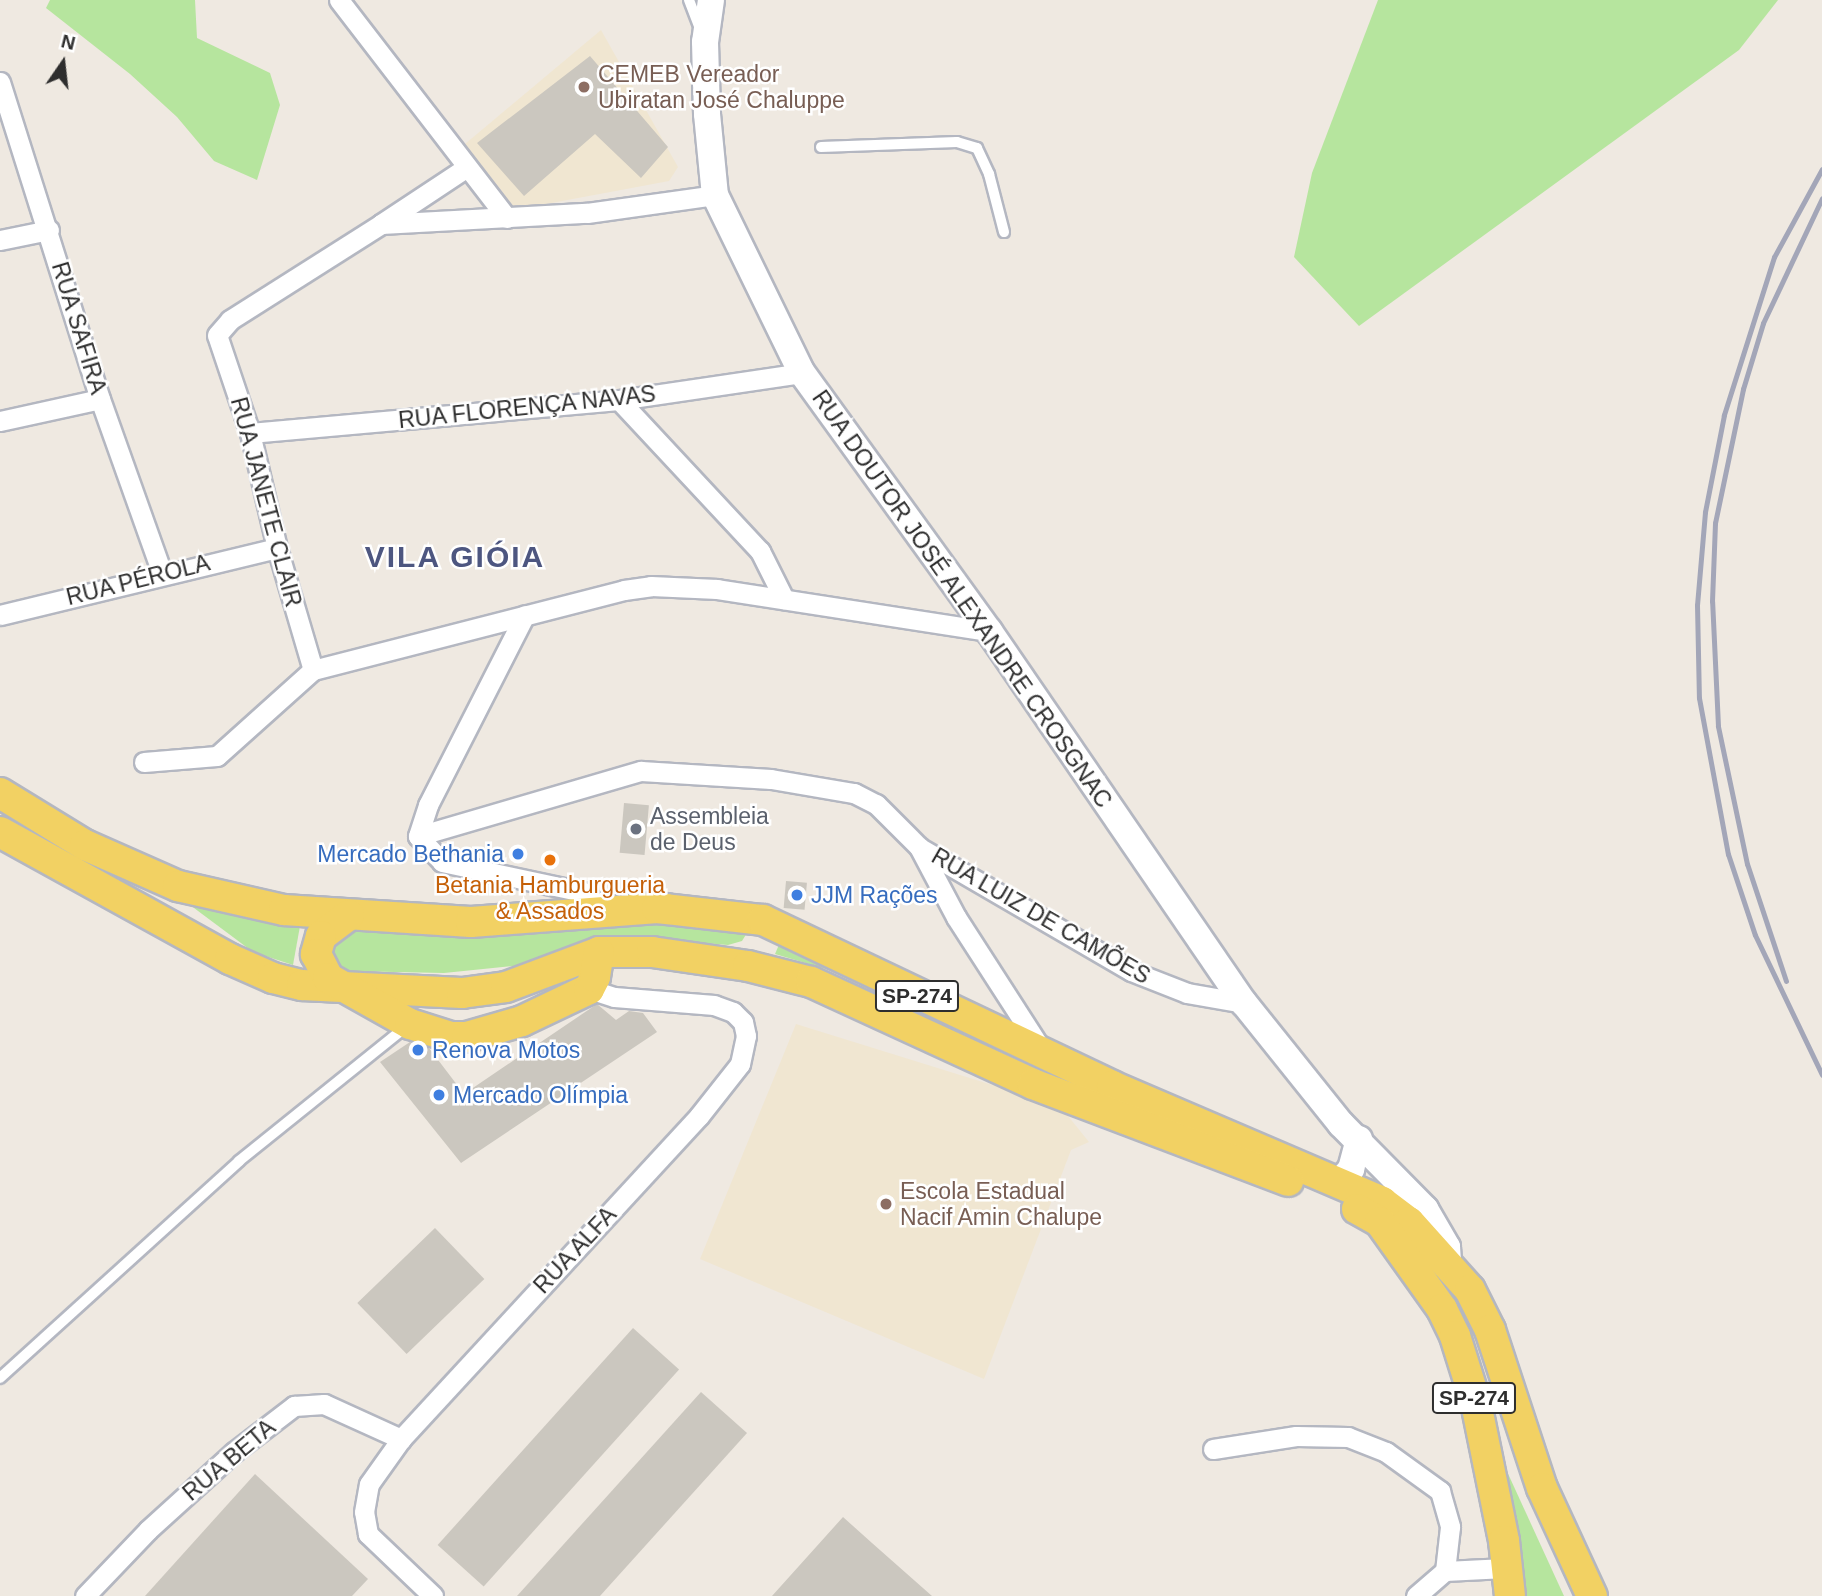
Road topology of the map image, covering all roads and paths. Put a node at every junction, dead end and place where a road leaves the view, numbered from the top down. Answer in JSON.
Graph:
{"nodes":[{"id":1,"x":339,"y":0,"type":"edge"},
{"id":2,"x":689,"y":0,"type":"edge"},
{"id":3,"x":711,"y":0,"type":"edge"},
{"id":4,"x":705,"y":42,"type":"junction"},
{"id":5,"x":0,"y":82,"type":"edge"},
{"id":6,"x":821,"y":147,"type":"dead end"},
{"id":7,"x":467,"y":167,"type":"junction"},
{"id":8,"x":715,"y":195,"type":"junction"},
{"id":9,"x":507,"y":218,"type":"junction"},
{"id":10,"x":381,"y":223,"type":"junction"},
{"id":11,"x":49,"y":230,"type":"junction"},
{"id":12,"x":1004,"y":232,"type":"dead end"},
{"id":13,"x":0,"y":240,"type":"edge"},
{"id":14,"x":802,"y":373,"type":"junction"},
{"id":15,"x":100,"y":399,"type":"junction"},
{"id":16,"x":619,"y":400,"type":"junction"},
{"id":17,"x":0,"y":421,"type":"edge"},
{"id":18,"x":250,"y":433,"type":"junction"},
{"id":19,"x":277,"y":548,"type":"junction"},
{"id":20,"x":162,"y":573,"type":"junction"},
{"id":21,"x":784,"y":599,"type":"junction"},
{"id":22,"x":0,"y":615,"type":"edge"},
{"id":23,"x":525,"y":615,"type":"junction"},
{"id":24,"x":989,"y":631,"type":"junction"},
{"id":25,"x":313,"y":670,"type":"junction"},
{"id":26,"x":144,"y":762,"type":"dead end"},
{"id":27,"x":0,"y":793,"type":"edge"},
{"id":28,"x":0,"y":832,"type":"edge"},
{"id":29,"x":418,"y":836,"type":"junction"},
{"id":30,"x":919,"y":847,"type":"junction"},
{"id":31,"x":604,"y":910,"type":"junction"},
{"id":32,"x":349,"y":915,"type":"junction"},
{"id":33,"x":763,"y":920,"type":"junction"},
{"id":34,"x":599,"y":951,"type":"junction"},
{"id":35,"x":748,"y":966,"type":"junction"},
{"id":36,"x":545,"y":972,"type":"junction"},
{"id":37,"x":337,"y":985,"type":"junction"},
{"id":38,"x":589,"y":989,"type":"junction"},
{"id":39,"x":1244,"y":1003,"type":"junction"},
{"id":40,"x":410,"y":1024,"type":"junction"},
{"id":41,"x":502,"y":1027,"type":"junction"},
{"id":42,"x":1043,"y":1053,"type":"junction"},
{"id":43,"x":1359,"y":1139,"type":"junction"},
{"id":44,"x":1339,"y":1182,"type":"junction"},
{"id":45,"x":1448,"y":1262,"type":"junction"},
{"id":46,"x":0,"y":1378,"type":"edge"},
{"id":47,"x":401,"y":1439,"type":"junction"},
{"id":48,"x":1213,"y":1449,"type":"dead end"},
{"id":49,"x":1446,"y":1571,"type":"junction"},
{"id":50,"x":1508,"y":1582,"type":"edge"},
{"id":51,"x":85,"y":1596,"type":"edge"},
{"id":52,"x":433,"y":1596,"type":"edge"},
{"id":53,"x":1416,"y":1596,"type":"edge"},
{"id":54,"x":1592,"y":1596,"type":"edge"}],
"edges":[{"from":1,"to":7,"type":"street"},
{"from":2,"to":4,"type":"lane"},
{"from":3,"to":4,"type":"main road","name":"RUA DOUTOR JOSÉ ALEXANDRE CROSGNAC"},
{"from":4,"to":8,"type":"main road","name":"RUA DOUTOR JOSÉ ALEXANDRE CROSGNAC"},
{"from":5,"to":11,"type":"street","name":"RUA SAFIRA"},
{"from":6,"to":12,"type":"lane"},
{"from":7,"to":9,"type":"street"},
{"from":7,"to":10,"type":"street"},
{"from":8,"to":9,"type":"street"},
{"from":8,"to":14,"type":"main road","name":"RUA DOUTOR JOSÉ ALEXANDRE CROSGNAC"},
{"from":9,"to":10,"type":"street"},
{"from":10,"to":18,"type":"street","name":"RUA JANETE CLAIR"},
{"from":11,"to":13,"type":"street"},
{"from":11,"to":15,"type":"street","name":"RUA SAFIRA"},
{"from":14,"to":16,"type":"street","name":"RUA FLORENÇA NAVAS"},
{"from":14,"to":24,"type":"main road","name":"RUA DOUTOR JOSÉ ALEXANDRE CROSGNAC"},
{"from":15,"to":17,"type":"street"},
{"from":15,"to":20,"type":"street","name":"RUA SAFIRA"},
{"from":16,"to":18,"type":"street","name":"RUA FLORENÇA NAVAS"},
{"from":16,"to":21,"type":"street"},
{"from":18,"to":19,"type":"street","name":"RUA JANETE CLAIR"},
{"from":19,"to":20,"type":"street","name":"RUA PÉROLA"},
{"from":19,"to":25,"type":"street","name":"RUA JANETE CLAIR"},
{"from":20,"to":22,"type":"street","name":"RUA PÉROLA"},
{"from":21,"to":23,"type":"street"},
{"from":21,"to":24,"type":"street"},
{"from":23,"to":25,"type":"street"},
{"from":23,"to":29,"type":"street"},
{"from":24,"to":39,"type":"main road","name":"RUA DOUTOR JOSÉ ALEXANDRE CROSGNAC"},
{"from":25,"to":26,"type":"street"},
{"from":27,"to":32,"type":"main road","number":"SP-274"},
{"from":28,"to":37,"type":"main road","number":"SP-274"},
{"from":29,"to":30,"type":"street"},
{"from":29,"to":31,"type":"street"},
{"from":30,"to":39,"type":"street","name":"RUA LUIZ DE CAMÕES"},
{"from":30,"to":42,"type":"street"},
{"from":31,"to":32,"type":"main road","number":"SP-274"},
{"from":31,"to":33,"type":"main road","number":"SP-274"},
{"from":32,"to":37,"type":"main road"},
{"from":33,"to":35,"type":"main road"},
{"from":33,"to":42,"type":"main road","number":"SP-274"},
{"from":34,"to":35,"type":"main road","number":"SP-274"},
{"from":34,"to":36,"type":"main road","number":"SP-274"},
{"from":34,"to":38,"type":"main road"},
{"from":35,"to":50,"type":"main road","number":"SP-274"},
{"from":36,"to":37,"type":"main road","number":"SP-274"},
{"from":36,"to":41,"type":"main road"},
{"from":37,"to":40,"type":"main road"},
{"from":38,"to":41,"type":"main road"},
{"from":38,"to":47,"type":"street","name":"RUA ALFA"},
{"from":39,"to":43,"type":"main road","name":"RUA DOUTOR JOSÉ ALEXANDRE CROSGNAC"},
{"from":40,"to":41,"type":"main road"},
{"from":40,"to":46,"type":"lane"},
{"from":42,"to":44,"type":"main road","number":"SP-274"},
{"from":43,"to":44,"type":"main road"},
{"from":43,"to":45,"type":"main road","name":"RUA DOUTOR JOSÉ ALEXANDRE CROSGNAC"},
{"from":44,"to":45,"type":"main road","number":"SP-274"},
{"from":45,"to":54,"type":"main road","number":"SP-274"},
{"from":47,"to":51,"type":"street","name":"RUA BETA"},
{"from":47,"to":52,"type":"street","name":"RUA ALFA"},
{"from":48,"to":49,"type":"street"},
{"from":49,"to":50,"type":"street"},
{"from":49,"to":53,"type":"street"}]}
